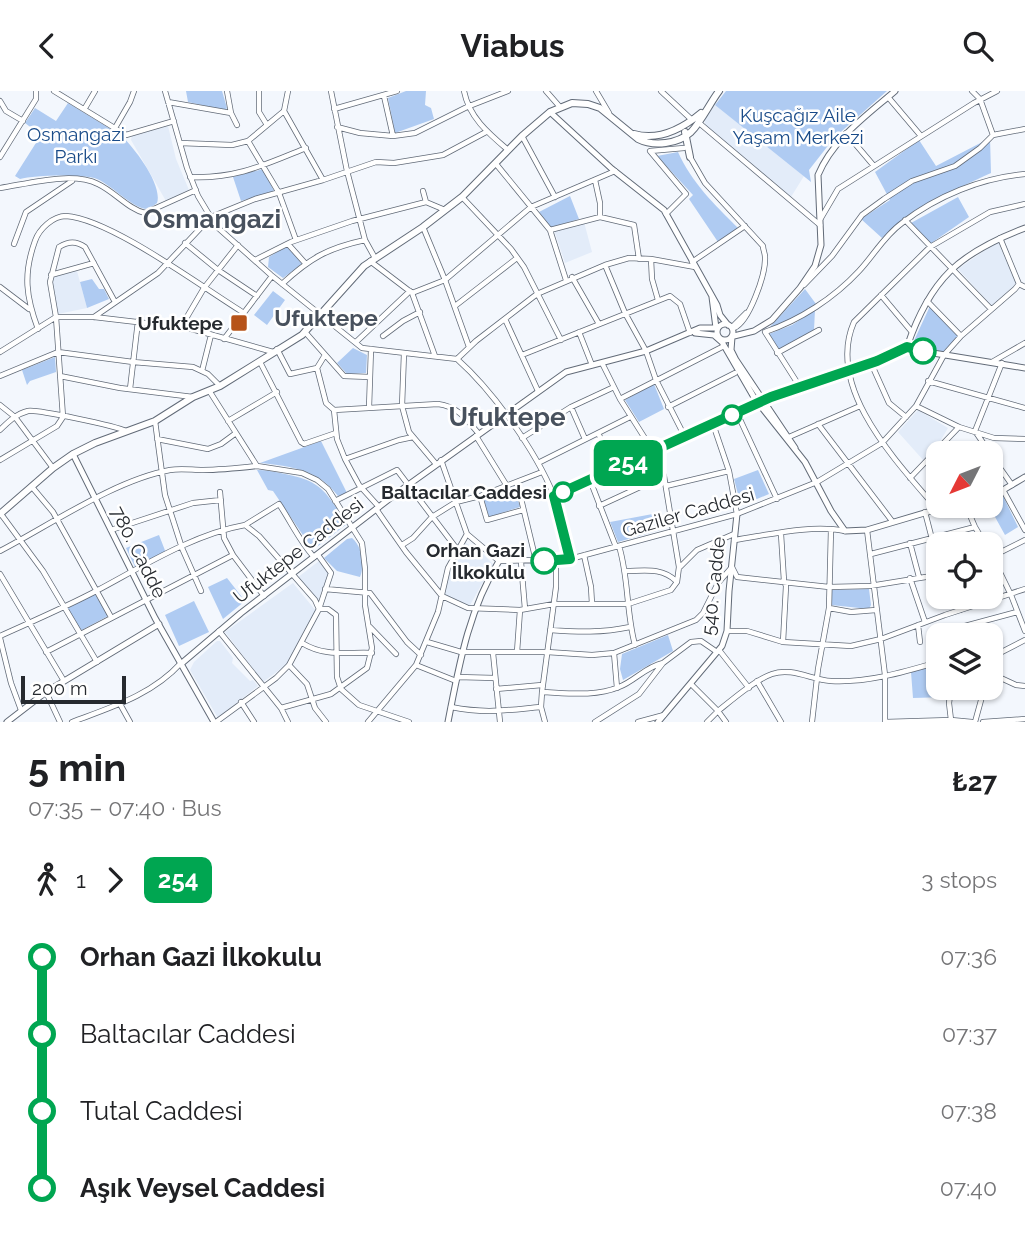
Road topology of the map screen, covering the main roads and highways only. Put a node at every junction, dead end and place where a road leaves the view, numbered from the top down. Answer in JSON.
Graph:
{"nodes":[{"id":1,"x":719,"y":91,"type":"edge"},
{"id":2,"x":695,"y":121,"type":"junction"},
{"id":3,"x":685,"y":127,"type":"junction"},
{"id":4,"x":673,"y":131,"type":"junction"},
{"id":5,"x":631,"y":133,"type":"junction"},
{"id":6,"x":686,"y":135,"type":"junction"},
{"id":7,"x":678,"y":139,"type":"junction"},
{"id":8,"x":0,"y":514,"type":"edge"}],
"edges":[{"from":1,"to":2,"type":"main road"},
{"from":2,"to":3,"type":"main road"},
{"from":2,"to":6,"type":"main road"},
{"from":3,"to":4,"type":"main road"},
{"from":3,"to":6,"type":"main road"},
{"from":4,"to":5,"type":"main road"},
{"from":4,"to":7,"type":"main road"},
{"from":5,"to":7,"type":"main road"},
{"from":5,"to":8,"type":"main road"},
{"from":6,"to":7,"type":"main road"},
{"from":6,"to":7,"type":"main road"}]}
